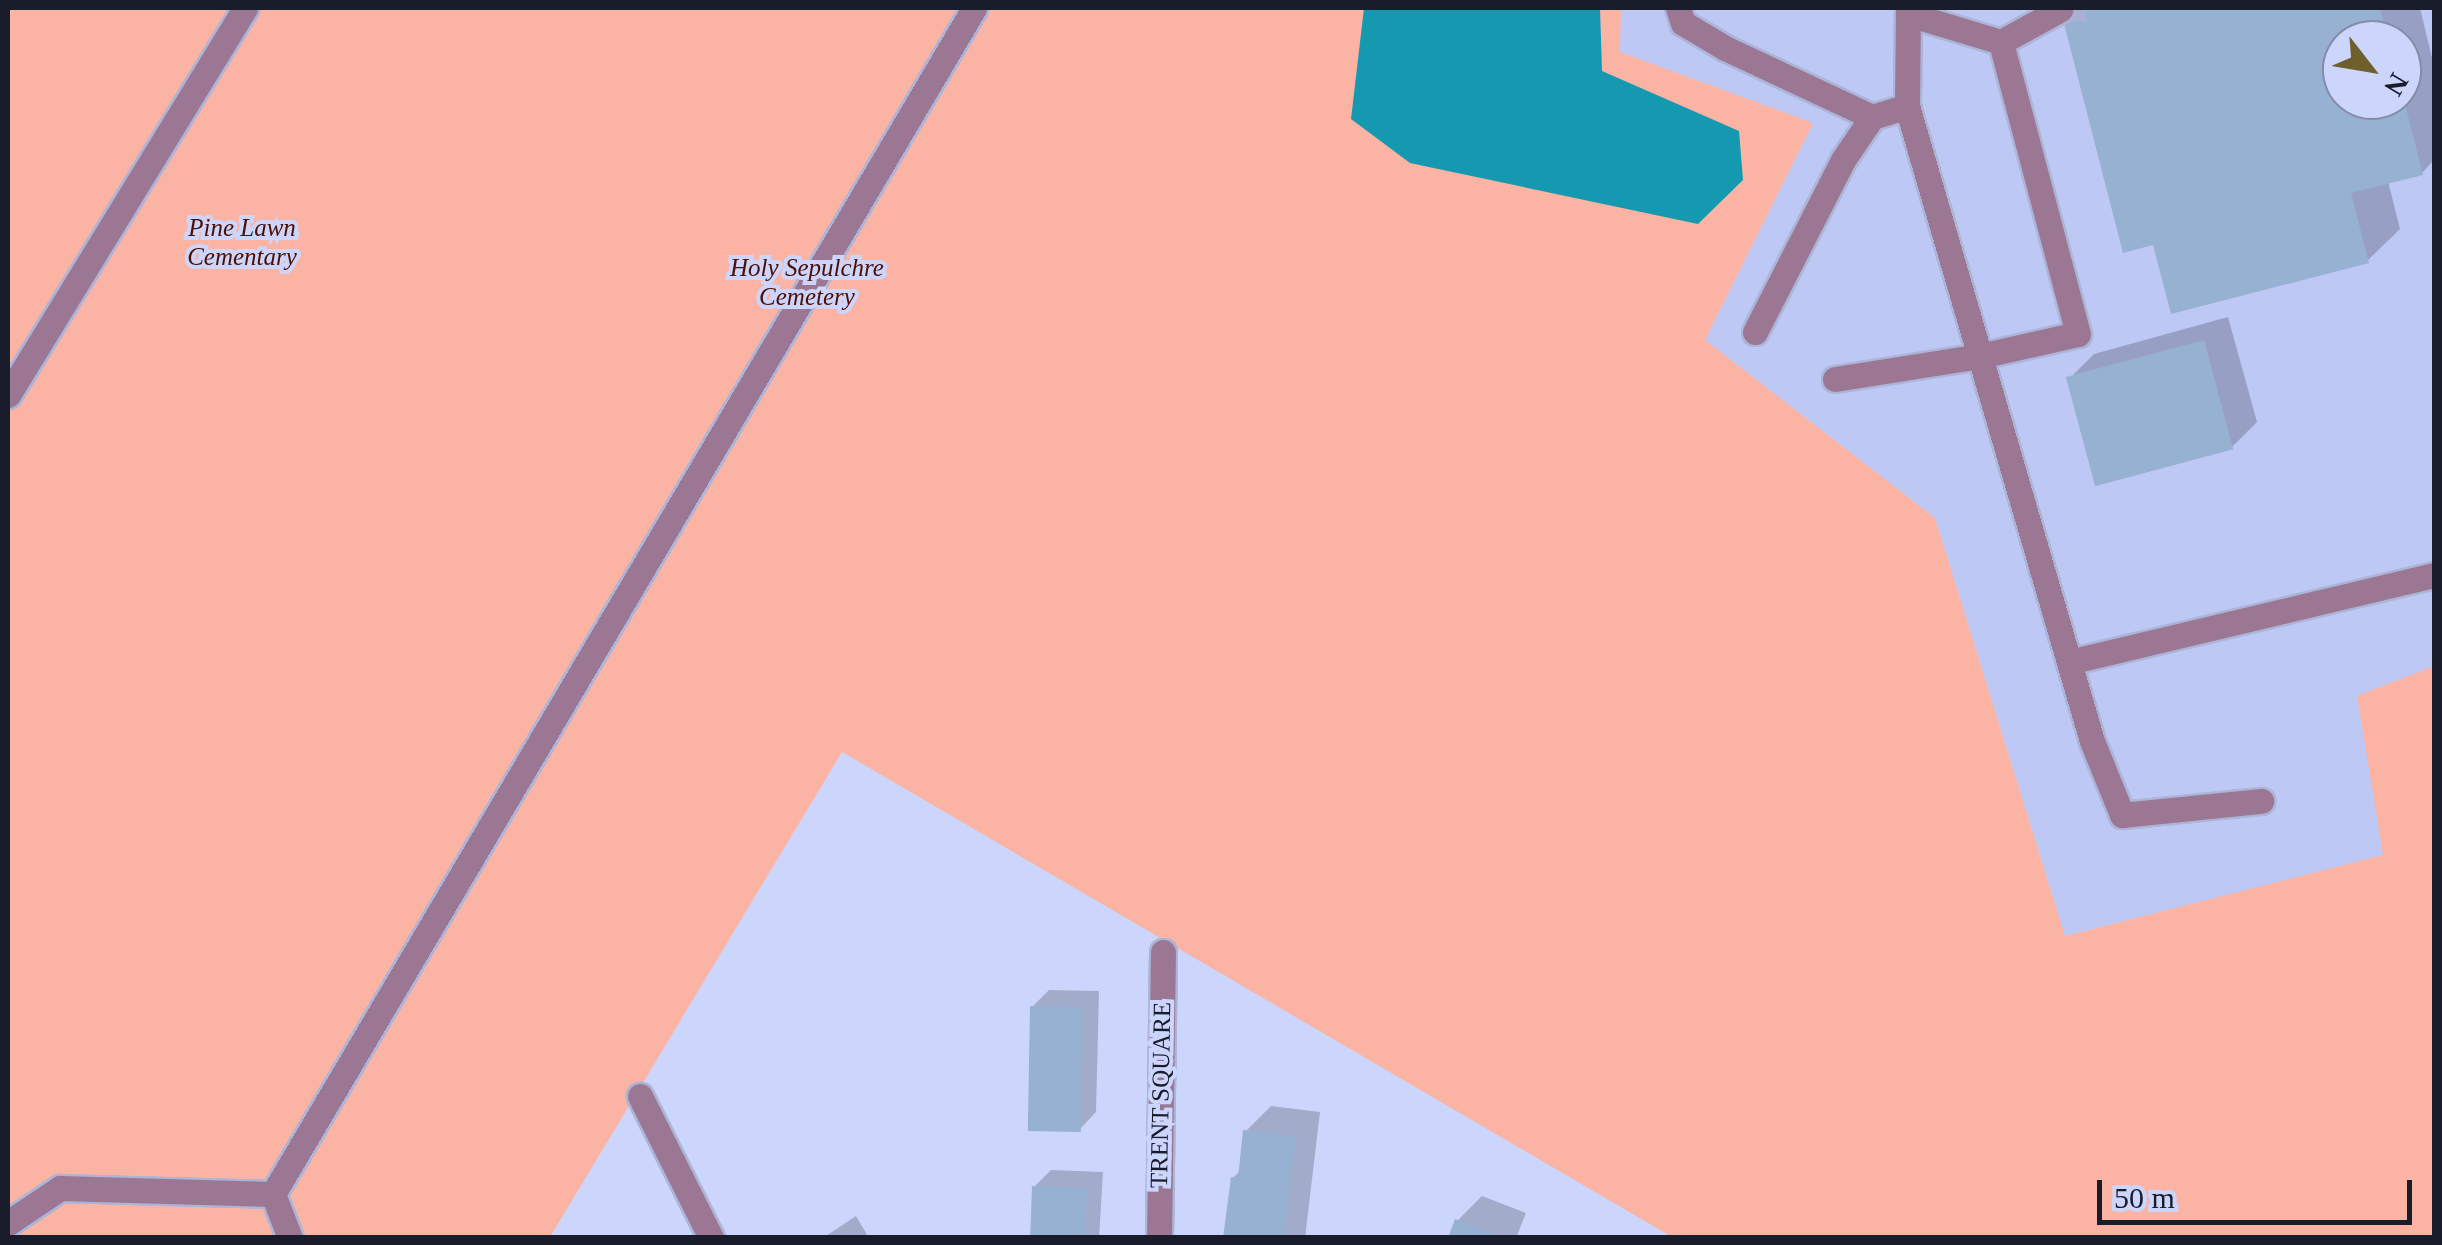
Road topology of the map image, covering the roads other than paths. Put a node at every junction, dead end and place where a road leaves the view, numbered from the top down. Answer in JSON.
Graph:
{"nodes":[{"id":1,"x":245,"y":8,"type":"edge"},
{"id":2,"x":974,"y":8,"type":"edge"},
{"id":3,"x":1678,"y":8,"type":"edge"},
{"id":4,"x":2060,"y":8,"type":"edge"},
{"id":5,"x":1908,"y":10,"type":"edge"},
{"id":6,"x":2001,"y":42,"type":"junction"},
{"id":7,"x":1907,"y":106,"type":"junction"},
{"id":8,"x":1872,"y":117,"type":"junction"},
{"id":9,"x":1754,"y":332,"type":"dead end"},
{"id":10,"x":1980,"y":356,"type":"junction"},
{"id":11,"x":1834,"y":379,"type":"dead end"},
{"id":12,"x":8,"y":394,"type":"edge"},
{"id":13,"x":2434,"y":575,"type":"edge"},
{"id":14,"x":2068,"y":662,"type":"junction"},
{"id":15,"x":2261,"y":801,"type":"dead end"},
{"id":16,"x":1164,"y":952,"type":"dead end"},
{"id":17,"x":640,"y":1096,"type":"dead end"},
{"id":18,"x":274,"y":1194,"type":"junction"},
{"id":19,"x":8,"y":1223,"type":"edge"},
{"id":20,"x":290,"y":1238,"type":"edge"},
{"id":21,"x":711,"y":1238,"type":"edge"},
{"id":22,"x":1159,"y":1238,"type":"edge"}],
"edges":[{"from":1,"to":12,"type":"street"},
{"from":2,"to":18,"type":"street"},
{"from":3,"to":8,"type":"street"},
{"from":4,"to":6,"type":"street"},
{"from":5,"to":6,"type":"street"},
{"from":5,"to":7,"type":"street"},
{"from":6,"to":10,"type":"street"},
{"from":7,"to":8,"type":"street"},
{"from":7,"to":10,"type":"street"},
{"from":8,"to":9,"type":"street"},
{"from":10,"to":11,"type":"street"},
{"from":10,"to":14,"type":"street"},
{"from":13,"to":14,"type":"street"},
{"from":14,"to":15,"type":"street"},
{"from":16,"to":22,"type":"street","name":"TRENT SQUARE"},
{"from":17,"to":21,"type":"street"},
{"from":18,"to":19,"type":"street"},
{"from":18,"to":20,"type":"street"}]}
